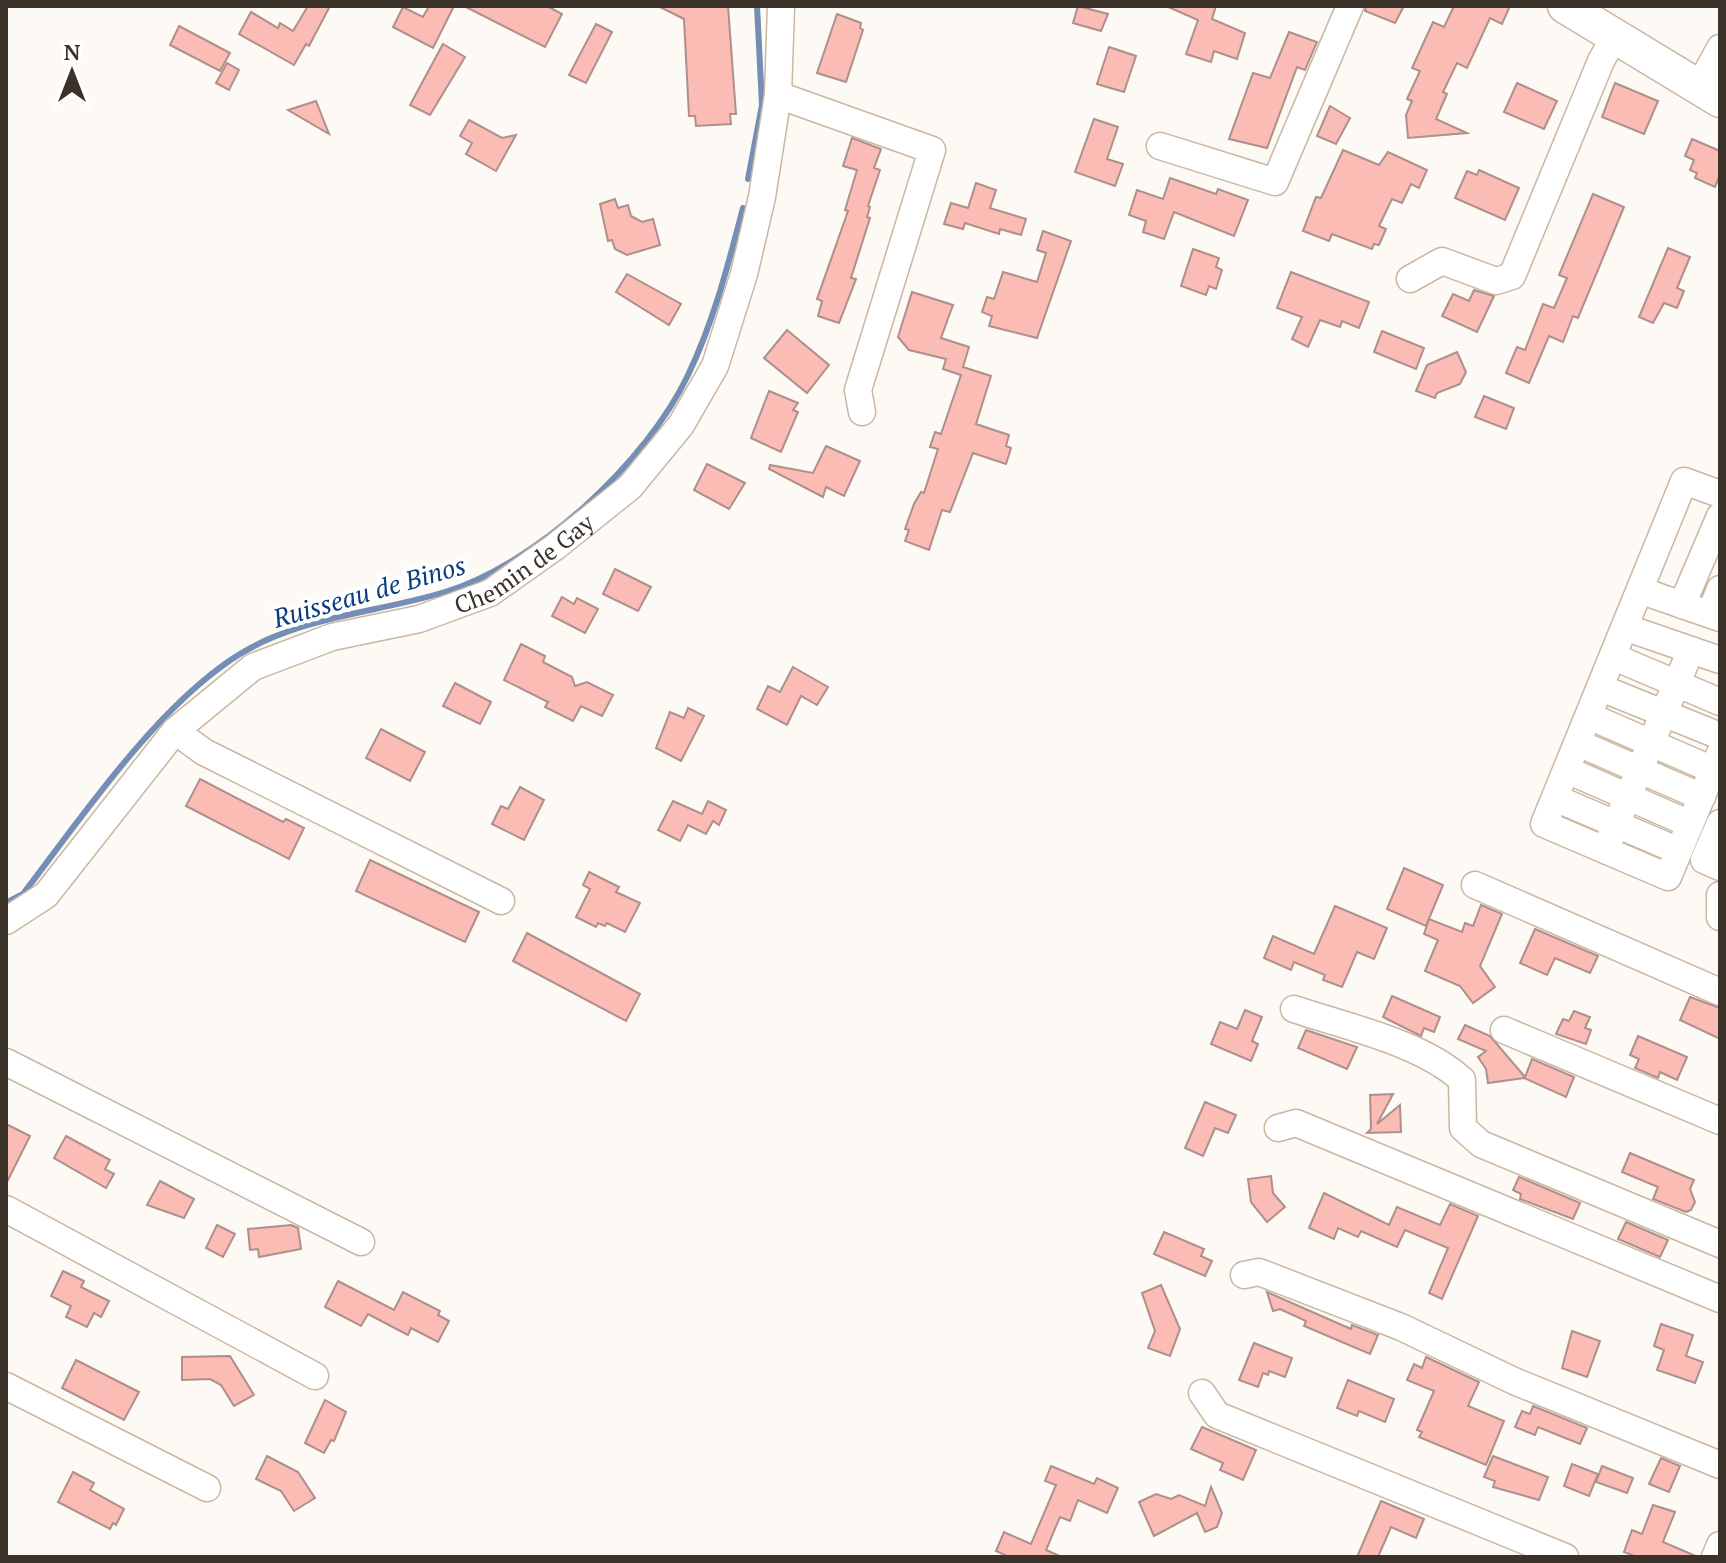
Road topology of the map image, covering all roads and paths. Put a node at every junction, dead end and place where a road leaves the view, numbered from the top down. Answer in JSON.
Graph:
{"nodes":[{"id":1,"x":781,"y":6,"type":"edge"},
{"id":2,"x":1350,"y":6,"type":"edge"},
{"id":3,"x":1565,"y":6,"type":"edge"},
{"id":4,"x":1615,"y":36,"type":"junction"},
{"id":5,"x":1720,"y":48,"type":"edge"},
{"id":6,"x":1713,"y":93,"type":"edge"},
{"id":7,"x":778,"y":95,"type":"junction"},
{"id":8,"x":1160,"y":146,"type":"dead end"},
{"id":9,"x":1410,"y":279,"type":"dead end"},
{"id":10,"x":862,"y":412,"type":"dead end"},
{"id":11,"x":1710,"y":491,"type":"edge"},
{"id":12,"x":1720,"y":516,"type":"edge"},
{"id":13,"x":1720,"y":589,"type":"edge"},
{"id":14,"x":1649,"y":593,"type":"junction"},
{"id":15,"x":1682,"y":605,"type":"junction"},
{"id":16,"x":1715,"y":616,"type":"edge"},
{"id":17,"x":1627,"y":628,"type":"junction"},
{"id":18,"x":1691,"y":650,"type":"junction"},
{"id":19,"x":1614,"y":657,"type":"junction"},
{"id":20,"x":1720,"y":660,"type":"edge"},
{"id":21,"x":1676,"y":684,"type":"junction"},
{"id":22,"x":1601,"y":688,"type":"junction"},
{"id":23,"x":1720,"y":702,"type":"edge"},
{"id":24,"x":1664,"y":713,"type":"junction"},
{"id":25,"x":1589,"y":716,"type":"junction"},
{"id":26,"x":175,"y":731,"type":"junction"},
{"id":27,"x":1720,"y":736,"type":"edge"},
{"id":28,"x":1578,"y":743,"type":"junction"},
{"id":29,"x":1651,"y":743,"type":"junction"},
{"id":30,"x":1716,"y":761,"type":"edge"},
{"id":31,"x":1567,"y":770,"type":"junction"},
{"id":32,"x":1639,"y":770,"type":"junction"},
{"id":33,"x":1628,"y":797,"type":"junction"},
{"id":34,"x":1702,"y":797,"type":"junction"},
{"id":35,"x":1555,"y":798,"type":"junction"},
{"id":36,"x":1720,"y":823,"type":"edge"},
{"id":37,"x":1616,"y":824,"type":"junction"},
{"id":38,"x":1690,"y":824,"type":"junction"},
{"id":39,"x":1605,"y":850,"type":"junction"},
{"id":40,"x":1679,"y":851,"type":"junction"},
{"id":41,"x":1720,"y":867,"type":"edge"},
{"id":42,"x":1475,"y":885,"type":"dead end"},
{"id":43,"x":1720,"y":895,"type":"edge"},
{"id":44,"x":501,"y":901,"type":"dead end"},
{"id":45,"x":1720,"y":917,"type":"edge"},
{"id":46,"x":6,"y":921,"type":"edge"},
{"id":47,"x":1720,"y":992,"type":"edge"},
{"id":48,"x":1294,"y":1009,"type":"dead end"},
{"id":49,"x":1504,"y":1030,"type":"dead end"},
{"id":50,"x":6,"y":1062,"type":"edge"},
{"id":51,"x":1720,"y":1121,"type":"edge"},
{"id":52,"x":1278,"y":1128,"type":"dead end"},
{"id":53,"x":6,"y":1209,"type":"edge"},
{"id":54,"x":361,"y":1242,"type":"dead end"},
{"id":55,"x":1720,"y":1244,"type":"edge"},
{"id":56,"x":1244,"y":1275,"type":"dead end"},
{"id":57,"x":1720,"y":1299,"type":"edge"},
{"id":58,"x":315,"y":1376,"type":"dead end"},
{"id":59,"x":6,"y":1386,"type":"edge"},
{"id":60,"x":1202,"y":1393,"type":"dead end"},
{"id":61,"x":1720,"y":1465,"type":"edge"},
{"id":62,"x":207,"y":1488,"type":"dead end"},
{"id":63,"x":1720,"y":1545,"type":"edge"},
{"id":64,"x":1565,"y":1557,"type":"edge"},
{"id":65,"x":1715,"y":1557,"type":"edge"}],
"edges":[{"from":1,"to":7,"type":"street","name":"Chemin de Gay"},
{"from":2,"to":8,"type":"street"},
{"from":3,"to":4,"type":"main road"},
{"from":4,"to":6,"type":"main road"},
{"from":4,"to":9,"type":"street"},
{"from":5,"to":6,"type":"street"},
{"from":7,"to":10,"type":"street"},
{"from":7,"to":26,"type":"street","name":"Chemin de Gay"},
{"from":11,"to":14,"type":"street"},
{"from":12,"to":15,"type":"street"},
{"from":13,"to":16,"type":"street"},
{"from":14,"to":15,"type":"street"},
{"from":14,"to":17,"type":"street"},
{"from":15,"to":16,"type":"street"},
{"from":17,"to":18,"type":"street"},
{"from":17,"to":19,"type":"street"},
{"from":18,"to":20,"type":"street"},
{"from":18,"to":21,"type":"street"},
{"from":19,"to":21,"type":"street"},
{"from":19,"to":22,"type":"street"},
{"from":21,"to":23,"type":"street"},
{"from":21,"to":24,"type":"street"},
{"from":22,"to":24,"type":"street"},
{"from":22,"to":25,"type":"street"},
{"from":24,"to":27,"type":"street"},
{"from":24,"to":29,"type":"street"},
{"from":25,"to":28,"type":"street"},
{"from":25,"to":29,"type":"street"},
{"from":26,"to":44,"type":"street"},
{"from":26,"to":46,"type":"street","name":"Chemin de Gay"},
{"from":28,"to":31,"type":"street"},
{"from":28,"to":32,"type":"street"},
{"from":29,"to":30,"type":"street"},
{"from":29,"to":32,"type":"street"},
{"from":30,"to":34,"type":"street"},
{"from":31,"to":33,"type":"street"},
{"from":31,"to":35,"type":"street"},
{"from":32,"to":33,"type":"street"},
{"from":32,"to":34,"type":"street"},
{"from":33,"to":37,"type":"street"},
{"from":33,"to":38,"type":"street"},
{"from":34,"to":38,"type":"street"},
{"from":35,"to":37,"type":"street"},
{"from":35,"to":39,"type":"street"},
{"from":36,"to":41,"type":"street"},
{"from":37,"to":39,"type":"street"},
{"from":37,"to":40,"type":"street"},
{"from":38,"to":40,"type":"street"},
{"from":39,"to":40,"type":"street"},
{"from":42,"to":47,"type":"street"},
{"from":43,"to":45,"type":"street"},
{"from":48,"to":55,"type":"street"},
{"from":49,"to":51,"type":"street"},
{"from":50,"to":54,"type":"street"},
{"from":52,"to":57,"type":"street"},
{"from":53,"to":58,"type":"street"},
{"from":56,"to":61,"type":"street"},
{"from":59,"to":62,"type":"street"},
{"from":60,"to":64,"type":"street"},
{"from":63,"to":65,"type":"street"}]}
